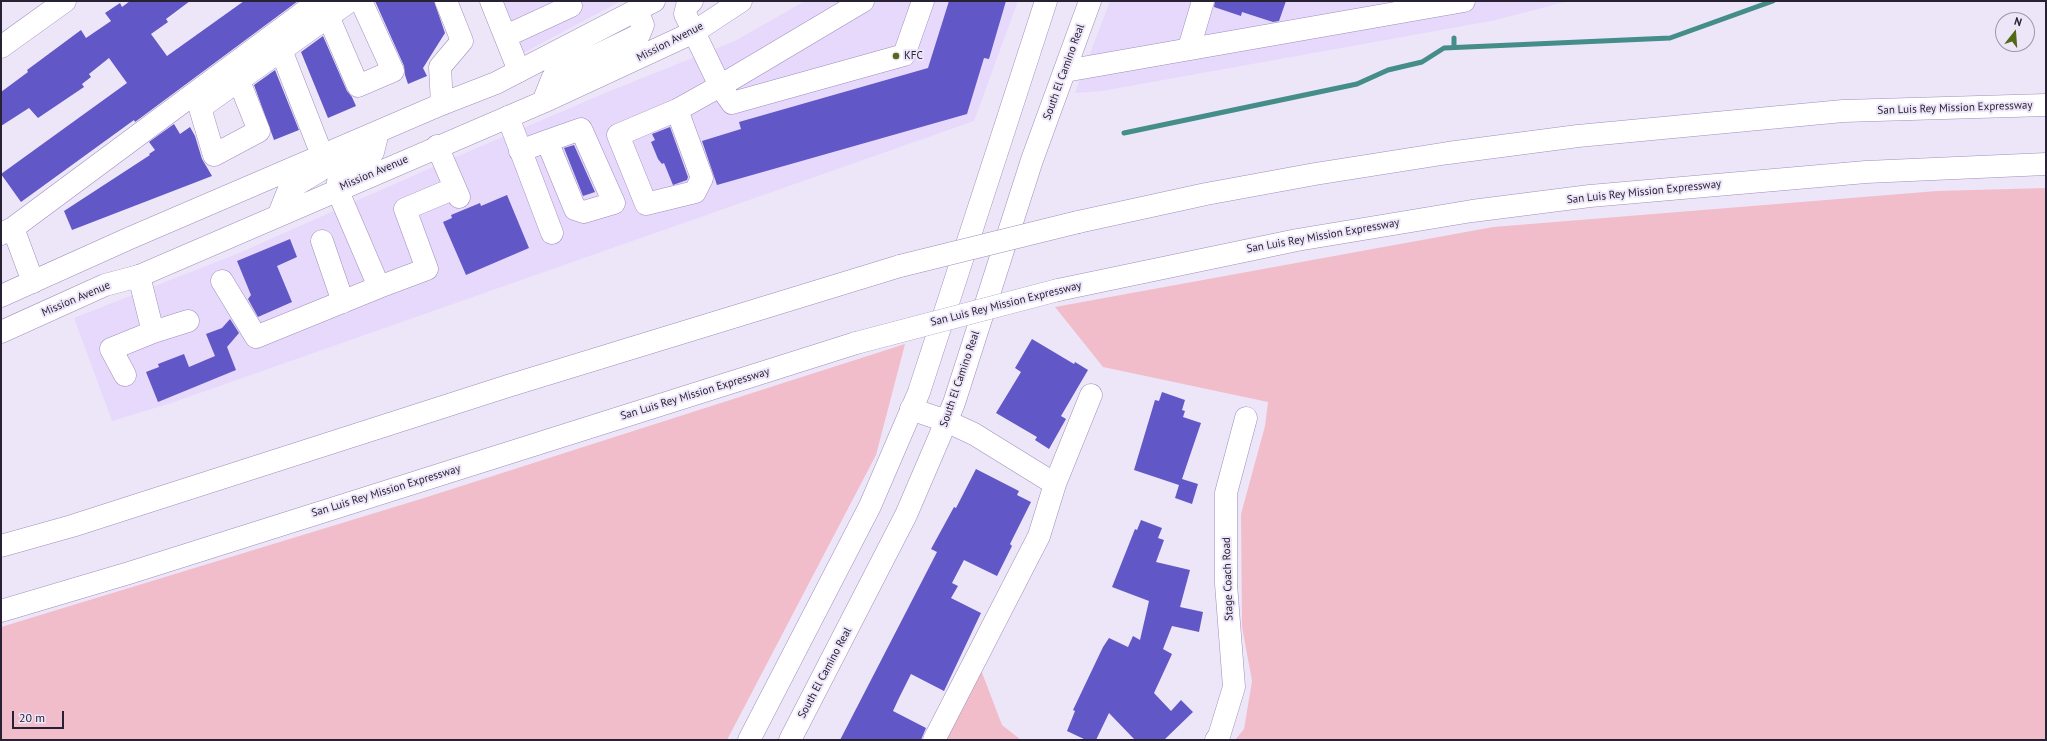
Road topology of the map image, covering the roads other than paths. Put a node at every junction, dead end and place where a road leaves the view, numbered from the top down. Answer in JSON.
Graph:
{"nodes":[{"id":1,"x":65,"y":1,"type":"edge"},
{"id":2,"x":350,"y":1,"type":"edge"},
{"id":3,"x":361,"y":1,"type":"edge"},
{"id":4,"x":446,"y":1,"type":"edge"},
{"id":5,"x":491,"y":1,"type":"edge"},
{"id":6,"x":569,"y":1,"type":"edge"},
{"id":7,"x":692,"y":1,"type":"edge"},
{"id":8,"x":741,"y":1,"type":"edge"},
{"id":9,"x":863,"y":1,"type":"edge"},
{"id":10,"x":923,"y":1,"type":"edge"},
{"id":11,"x":1046,"y":1,"type":"edge"},
{"id":12,"x":1090,"y":1,"type":"edge"},
{"id":13,"x":1203,"y":1,"type":"edge"},
{"id":14,"x":1464,"y":1,"type":"edge"},
{"id":15,"x":641,"y":4,"type":"edge"},
{"id":16,"x":1400,"y":6,"type":"edge"},
{"id":17,"x":323,"y":9,"type":"edge"},
{"id":18,"x":694,"y":32,"type":"junction"},
{"id":19,"x":506,"y":36,"type":"junction"},
{"id":20,"x":1,"y":47,"type":"edge"},
{"id":21,"x":1189,"y":48,"type":"junction"},
{"id":22,"x":281,"y":50,"type":"junction"},
{"id":23,"x":519,"y":71,"type":"junction"},
{"id":24,"x":1065,"y":72,"type":"junction"},
{"id":25,"x":239,"y":81,"type":"dead end"},
{"id":26,"x":720,"y":86,"type":"junction"},
{"id":27,"x":543,"y":102,"type":"junction"},
{"id":28,"x":442,"y":104,"type":"junction"},
{"id":29,"x":2046,"y":105,"type":"edge"},
{"id":30,"x":677,"y":110,"type":"junction"},
{"id":31,"x":508,"y":117,"type":"junction"},
{"id":32,"x":378,"y":132,"type":"junction"},
{"id":33,"x":547,"y":141,"type":"dead end"},
{"id":34,"x":437,"y":146,"type":"junction"},
{"id":35,"x":520,"y":151,"type":"junction"},
{"id":36,"x":322,"y":156,"type":"junction"},
{"id":37,"x":2046,"y":164,"type":"edge"},
{"id":38,"x":337,"y":189,"type":"junction"},
{"id":39,"x":279,"y":214,"type":"junction"},
{"id":40,"x":7,"y":231,"type":"edge"},
{"id":41,"x":552,"y":233,"type":"dead end"},
{"id":42,"x":322,"y":241,"type":"dead end"},
{"id":43,"x":139,"y":276,"type":"junction"},
{"id":44,"x":222,"y":281,"type":"dead end"},
{"id":45,"x":33,"y":282,"type":"junction"},
{"id":46,"x":379,"y":287,"type":"junction"},
{"id":47,"x":1,"y":296,"type":"edge"},
{"id":48,"x":344,"y":302,"type":"junction"},
{"id":49,"x":188,"y":321,"type":"dead end"},
{"id":50,"x":1,"y":332,"type":"edge"},
{"id":51,"x":153,"y":332,"type":"junction"},
{"id":52,"x":125,"y":375,"type":"dead end"},
{"id":53,"x":1091,"y":396,"type":"dead end"},
{"id":54,"x":912,"y":410,"type":"junction"},
{"id":55,"x":1246,"y":418,"type":"dead end"},
{"id":56,"x":946,"y":421,"type":"junction"},
{"id":57,"x":1055,"y":484,"type":"junction"},
{"id":58,"x":1,"y":546,"type":"edge"},
{"id":59,"x":1,"y":611,"type":"edge"},
{"id":60,"x":749,"y":740,"type":"edge"},
{"id":61,"x":790,"y":740,"type":"edge"},
{"id":62,"x":934,"y":740,"type":"edge"},
{"id":63,"x":1216,"y":740,"type":"edge"}],
"edges":[{"from":1,"to":20,"type":"main road"},
{"from":2,"to":17,"type":"main road"},
{"from":3,"to":17,"type":"main road"},
{"from":4,"to":28,"type":"main road"},
{"from":5,"to":19,"type":"main road"},
{"from":6,"to":19,"type":"main road"},
{"from":7,"to":18,"type":"main road"},
{"from":8,"to":18,"type":"main road","name":"Mission Avenue"},
{"from":9,"to":26,"type":"main road"},
{"from":10,"to":26,"type":"main road"},
{"from":11,"to":54,"type":"main road"},
{"from":12,"to":24,"type":"main road","name":"South El Camino Real"},
{"from":13,"to":21,"type":"main road"},
{"from":14,"to":16,"type":"main road"},
{"from":15,"to":23,"type":"main road"},
{"from":15,"to":27,"type":"main road"},
{"from":16,"to":21,"type":"main road"},
{"from":17,"to":22,"type":"main road"},
{"from":17,"to":40,"type":"main road"},
{"from":18,"to":26,"type":"main road"},
{"from":18,"to":27,"type":"main road","name":"Mission Avenue"},
{"from":19,"to":23,"type":"main road"},
{"from":21,"to":24,"type":"main road"},
{"from":22,"to":25,"type":"main road"},
{"from":22,"to":36,"type":"main road"},
{"from":23,"to":28,"type":"main road"},
{"from":24,"to":56,"type":"main road","name":"South El Camino Real"},
{"from":26,"to":30,"type":"main road"},
{"from":27,"to":31,"type":"main road","name":"Mission Avenue"},
{"from":28,"to":32,"type":"main road"},
{"from":29,"to":58,"type":"main road","name":"San Luis Rey Mission Expressway","bridge":true},
{"from":30,"to":30,"type":"main road"},
{"from":31,"to":34,"type":"main road","name":"Mission Avenue"},
{"from":31,"to":35,"type":"main road"},
{"from":32,"to":36,"type":"main road"},
{"from":32,"to":38,"type":"main road"},
{"from":33,"to":35,"type":"main road"},
{"from":34,"to":38,"type":"main road","name":"Mission Avenue"},
{"from":34,"to":46,"type":"main road"},
{"from":35,"to":41,"type":"main road"},
{"from":36,"to":39,"type":"main road"},
{"from":36,"to":45,"type":"main road"},
{"from":37,"to":59,"type":"main road","name":"San Luis Rey Mission Expressway","bridge":true},
{"from":38,"to":39,"type":"main road","name":"Mission Avenue"},
{"from":38,"to":46,"type":"main road"},
{"from":39,"to":43,"type":"main road","name":"Mission Avenue"},
{"from":40,"to":45,"type":"main road"},
{"from":42,"to":48,"type":"main road"},
{"from":43,"to":50,"type":"main road","name":"Mission Avenue"},
{"from":43,"to":51,"type":"main road"},
{"from":44,"to":48,"type":"main road"},
{"from":45,"to":47,"type":"main road"},
{"from":46,"to":48,"type":"main road"},
{"from":49,"to":51,"type":"main road"},
{"from":51,"to":52,"type":"main road"},
{"from":53,"to":57,"type":"main road"},
{"from":54,"to":56,"type":"main road"},
{"from":54,"to":60,"type":"main road"},
{"from":55,"to":63,"type":"main road","name":"Stage Coach Road"},
{"from":56,"to":57,"type":"main road"},
{"from":56,"to":61,"type":"main road","name":"South El Camino Real"},
{"from":57,"to":62,"type":"main road"}]}
